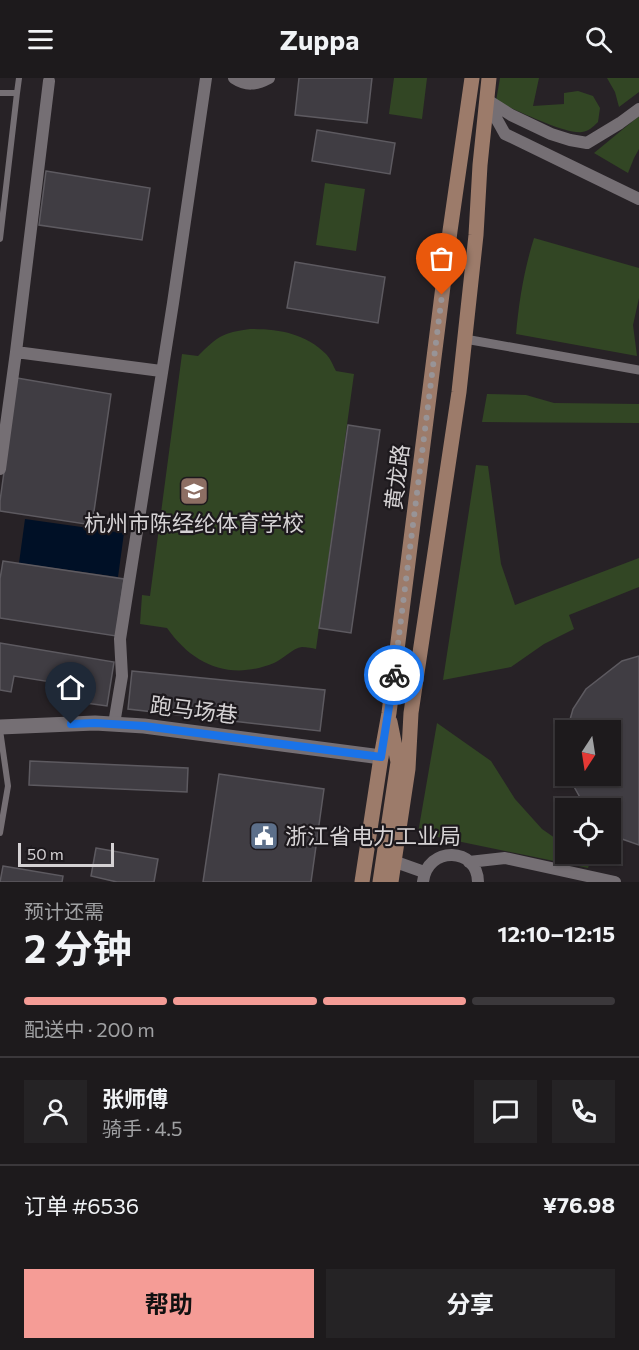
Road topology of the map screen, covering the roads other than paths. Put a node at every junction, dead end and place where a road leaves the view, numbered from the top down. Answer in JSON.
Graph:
{"nodes":[{"id":1,"x":19,"y":78,"type":"edge"},
{"id":2,"x":206,"y":78,"type":"edge"},
{"id":3,"x":234,"y":78,"type":"edge"},
{"id":4,"x":269,"y":78,"type":"edge"},
{"id":5,"x":472,"y":78,"type":"edge"},
{"id":6,"x":489,"y":78,"type":"edge"},
{"id":7,"x":49,"y":81,"type":"dead end"},
{"id":8,"x":0,"y":93,"type":"edge"},
{"id":9,"x":18,"y":93,"type":"junction"},
{"id":10,"x":486,"y":100,"type":"junction"},
{"id":11,"x":639,"y":109,"type":"edge"},
{"id":12,"x":639,"y":199,"type":"edge"},
{"id":13,"x":0,"y":239,"type":"edge"},
{"id":14,"x":465,"y":339,"type":"junction"},
{"id":15,"x":16,"y":352,"type":"junction"},
{"id":16,"x":161,"y":370,"type":"junction"},
{"id":17,"x":639,"y":370,"type":"edge"},
{"id":18,"x":428,"y":408,"type":"junction"},
{"id":19,"x":456,"y":410,"type":"junction"},
{"id":20,"x":0,"y":469,"type":"edge"},
{"id":21,"x":389,"y":713,"type":"junction"},
{"id":22,"x":114,"y":724,"type":"junction"},
{"id":23,"x":0,"y":728,"type":"edge"},
{"id":24,"x":381,"y":757,"type":"junction"},
{"id":25,"x":0,"y":833,"type":"edge"},
{"id":26,"x":393,"y":861,"type":"junction"},
{"id":27,"x":469,"y":862,"type":"junction"},
{"id":28,"x":423,"y":877,"type":"edge"},
{"id":29,"x":362,"y":882,"type":"edge"},
{"id":30,"x":380,"y":882,"type":"edge"},
{"id":31,"x":391,"y":882,"type":"edge"},
{"id":32,"x":478,"y":882,"type":"edge"},
{"id":33,"x":615,"y":882,"type":"edge"}],
"edges":[{"from":1,"to":9,"type":"lane"},
{"from":2,"to":16,"type":"street"},
{"from":3,"to":4,"type":"street"},
{"from":5,"to":18,"type":"main road","name":"黄龙路"},
{"from":6,"to":10,"type":"main road"},
{"from":7,"to":15,"type":"street"},
{"from":8,"to":9,"type":"lane"},
{"from":9,"to":13,"type":"lane"},
{"from":10,"to":11,"type":"street"},
{"from":10,"to":12,"type":"street"},
{"from":10,"to":14,"type":"main road"},
{"from":14,"to":17,"type":"street"},
{"from":14,"to":19,"type":"main road"},
{"from":15,"to":16,"type":"street"},
{"from":15,"to":20,"type":"street"},
{"from":16,"to":22,"type":"street"},
{"from":18,"to":19,"type":"main road"},
{"from":18,"to":21,"type":"main road","name":"黄龙路"},
{"from":19,"to":26,"type":"main road"},
{"from":21,"to":24,"type":"main road","name":"黄龙路"},
{"from":21,"to":30,"type":"main road"},
{"from":22,"to":23,"type":"street","name":"跑马场巷"},
{"from":22,"to":24,"type":"street","name":"跑马场巷"},
{"from":23,"to":25,"type":"lane"},
{"from":24,"to":29,"type":"main road","name":"黄龙路"},
{"from":26,"to":28,"type":"street"},
{"from":26,"to":31,"type":"main road"},
{"from":27,"to":28,"type":"street"},
{"from":27,"to":32,"type":"street"},
{"from":27,"to":33,"type":"street"}]}
